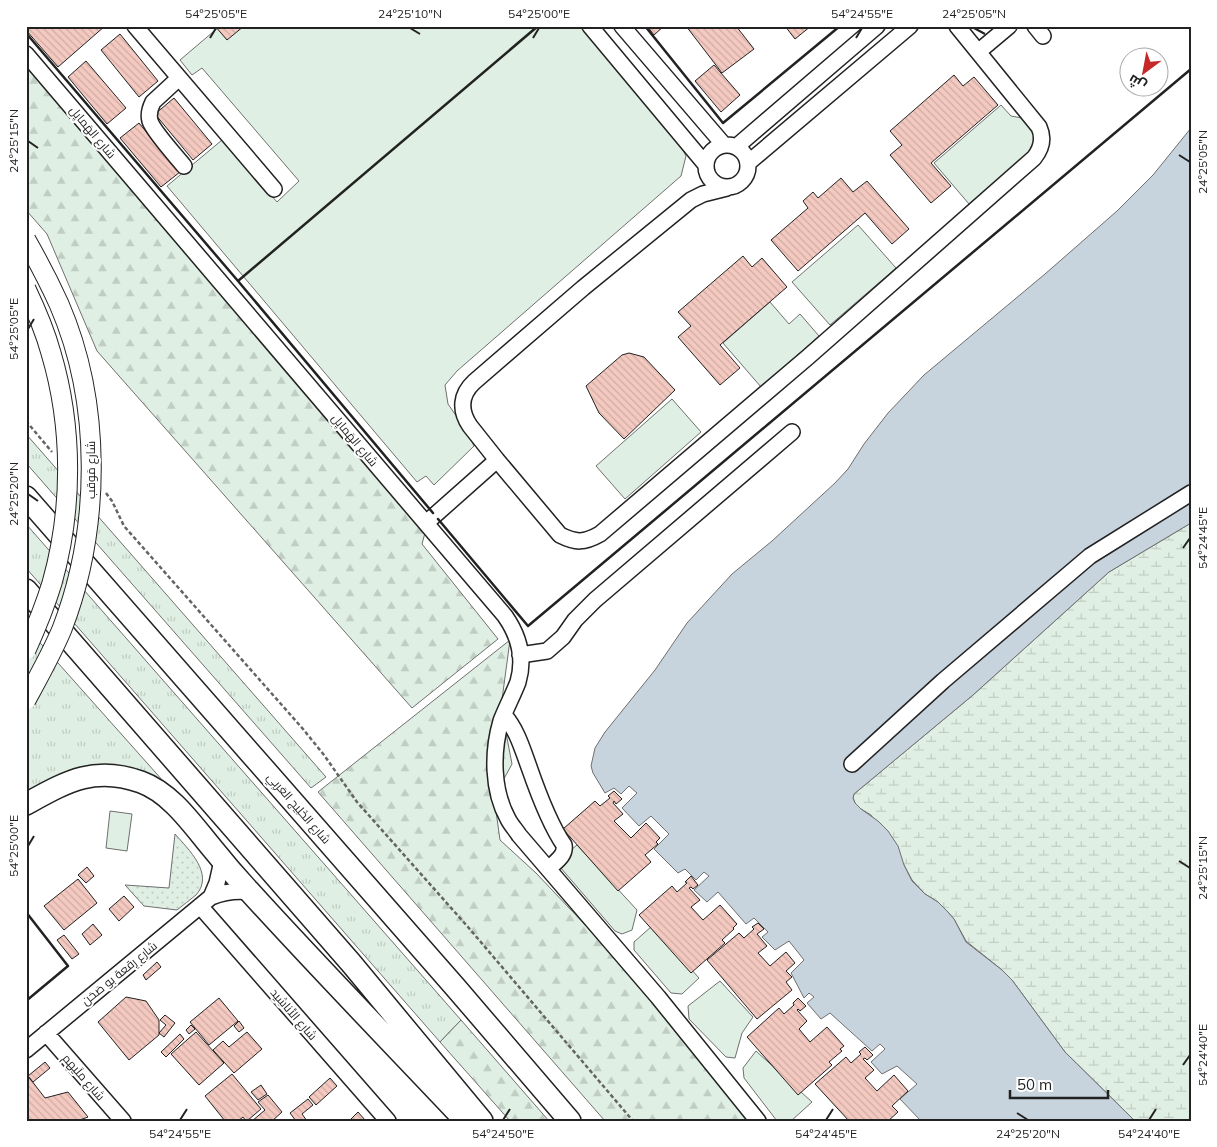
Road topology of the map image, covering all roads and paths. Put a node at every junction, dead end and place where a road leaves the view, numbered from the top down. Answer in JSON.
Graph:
{"nodes":[{"id":1,"x":135,"y":26,"type":"edge"},
{"id":2,"x":590,"y":26,"type":"edge"},
{"id":3,"x":622,"y":26,"type":"edge"},
{"id":4,"x":877,"y":26,"type":"edge"},
{"id":5,"x":910,"y":26,"type":"edge"},
{"id":6,"x":957,"y":26,"type":"edge"},
{"id":7,"x":1009,"y":26,"type":"edge"},
{"id":8,"x":978,"y":52,"type":"junction"},
{"id":9,"x":26,"y":54,"type":"edge"},
{"id":10,"x":179,"y":78,"type":"junction"},
{"id":11,"x":730,"y":146,"type":"junction"},
{"id":12,"x":748,"y":163,"type":"junction"},
{"id":13,"x":184,"y":166,"type":"dead end"},
{"id":14,"x":706,"y":168,"type":"junction"},
{"id":15,"x":274,"y":188,"type":"dead end"},
{"id":16,"x":728,"y":188,"type":"junction"},
{"id":17,"x":691,"y":200,"type":"junction"},
{"id":18,"x":26,"y":240,"type":"edge"},
{"id":19,"x":26,"y":289,"type":"edge"},
{"id":20,"x":26,"y":421,"type":"edge"},
{"id":21,"x":792,"y":432,"type":"dead end"},
{"id":22,"x":57,"y":456,"type":"dead end"},
{"id":23,"x":497,"y":460,"type":"junction"},
{"id":24,"x":1191,"y":493,"type":"edge"},
{"id":25,"x":106,"y":494,"type":"dead end"},
{"id":26,"x":26,"y":497,"type":"edge"},
{"id":27,"x":426,"y":523,"type":"junction"},
{"id":28,"x":26,"y":590,"type":"edge"},
{"id":29,"x":26,"y":650,"type":"edge"},
{"id":30,"x":520,"y":655,"type":"junction"},
{"id":31,"x":26,"y":700,"type":"edge"},
{"id":32,"x":504,"y":715,"type":"junction"},
{"id":33,"x":852,"y":764,"type":"dead end"},
{"id":34,"x":26,"y":804,"type":"edge"},
{"id":35,"x":222,"y":860,"type":"junction"},
{"id":36,"x":548,"y":869,"type":"junction"},
{"id":37,"x":250,"y":892,"type":"junction"},
{"id":38,"x":206,"y":902,"type":"junction"},
{"id":39,"x":46,"y":1033,"type":"junction"},
{"id":40,"x":26,"y":1050,"type":"edge"},
{"id":41,"x":123,"y":1121,"type":"edge"},
{"id":42,"x":388,"y":1121,"type":"edge"},
{"id":43,"x":465,"y":1121,"type":"edge"},
{"id":44,"x":482,"y":1121,"type":"edge"},
{"id":45,"x":570,"y":1121,"type":"edge"},
{"id":46,"x":633,"y":1121,"type":"edge"},
{"id":47,"x":758,"y":1121,"type":"edge"}],
"edges":[{"from":1,"to":10,"type":"street"},
{"from":2,"to":14,"type":"street"},
{"from":3,"to":11,"type":"street"},
{"from":4,"to":11,"type":"street"},
{"from":5,"to":12,"type":"street"},
{"from":6,"to":8,"type":"street"},
{"from":7,"to":8,"type":"street"},
{"from":8,"to":23,"type":"street"},
{"from":9,"to":27,"type":"street","name":"شارع الهَمايِل"},
{"from":10,"to":13,"type":"street"},
{"from":10,"to":15,"type":"street"},
{"from":11,"to":12,"type":"street"},
{"from":11,"to":14,"type":"street"},
{"from":12,"to":16,"type":"street"},
{"from":14,"to":16,"type":"street"},
{"from":14,"to":17,"type":"street"},
{"from":16,"to":17,"type":"street"},
{"from":17,"to":23,"type":"street"},
{"from":18,"to":31,"type":"main road","name":"شارع مَوقب","bridge":true},
{"from":19,"to":29,"type":"main road","name":"شارع مَوقب","bridge":true},
{"from":20,"to":22,"type":"path"},
{"from":21,"to":30,"type":"street"},
{"from":23,"to":27,"type":"street"},
{"from":24,"to":33,"type":"street"},
{"from":25,"to":46,"type":"path"},
{"from":26,"to":45,"type":"highway","name":"شارع الخَلِيج العَربِي"},
{"from":27,"to":30,"type":"street","name":"شارع الهَمايِل"},
{"from":28,"to":44,"type":"highway"},
{"from":30,"to":32,"type":"street","name":"شارع الهَمايِل"},
{"from":32,"to":36,"type":"street","name":"شارع الهَمايِل"},
{"from":32,"to":36,"type":"street"},
{"from":34,"to":35,"type":"highway"},
{"from":35,"to":37,"type":"highway"},
{"from":35,"to":38,"type":"street"},
{"from":36,"to":47,"type":"street","name":"شارع الهَمايِل"},
{"from":37,"to":38,"type":"street","name":"شارع رِقعة بو صَحَن"},
{"from":37,"to":43,"type":"highway"},
{"from":38,"to":39,"type":"street","name":"شارع رِقعة بو صَحَن"},
{"from":38,"to":42,"type":"street","name":"شارع الأناشِيد"},
{"from":39,"to":40,"type":"street","name":"شارع رِقعة بو صَحَن"},
{"from":39,"to":41,"type":"street","name":"شارع ملَيهِم"}]}
